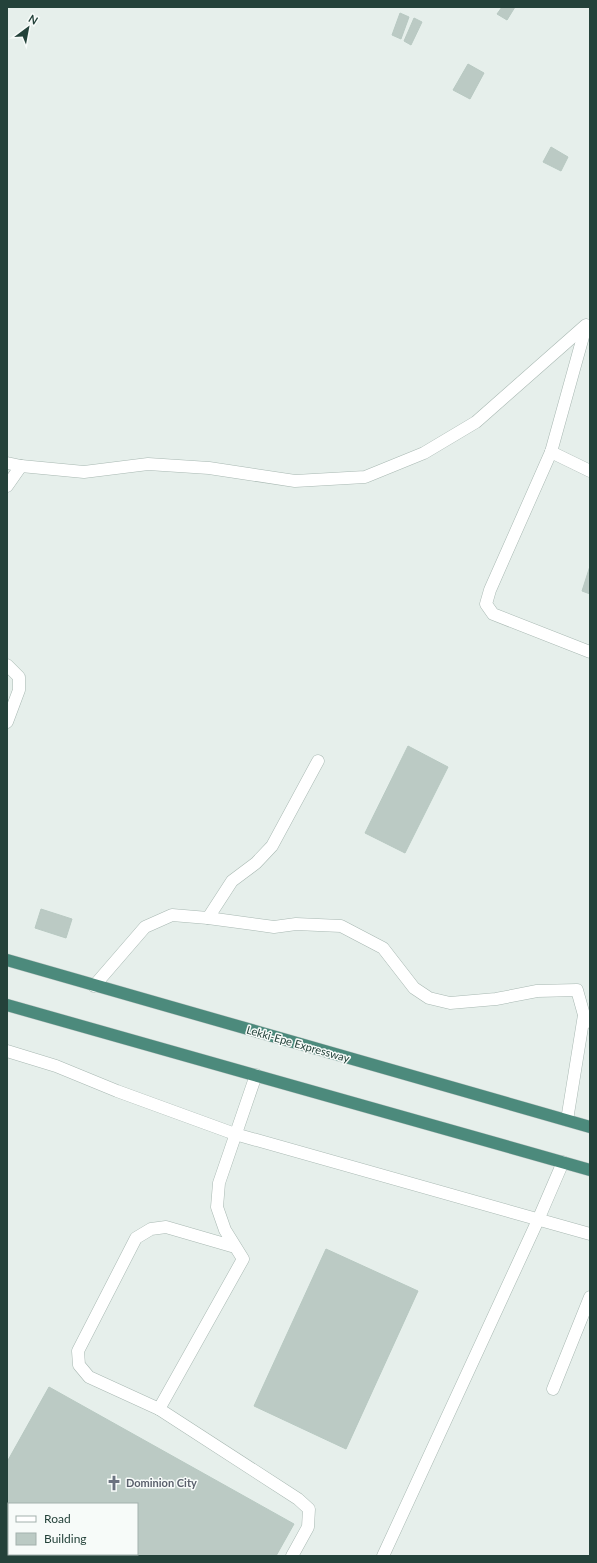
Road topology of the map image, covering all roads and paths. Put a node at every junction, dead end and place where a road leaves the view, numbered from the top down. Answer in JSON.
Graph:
{"nodes":[{"id":1,"x":588,"y":324,"type":"edge"},
{"id":2,"x":551,"y":452,"type":"junction"},
{"id":3,"x":7,"y":463,"type":"edge"},
{"id":4,"x":21,"y":466,"type":"junction"},
{"id":5,"x":590,"y":471,"type":"edge"},
{"id":6,"x":7,"y":486,"type":"edge"},
{"id":7,"x":590,"y":652,"type":"edge"},
{"id":8,"x":7,"y":665,"type":"edge"},
{"id":9,"x":7,"y":722,"type":"edge"},
{"id":10,"x":318,"y":761,"type":"dead end"},
{"id":11,"x":208,"y":918,"type":"junction"},
{"id":12,"x":7,"y":960,"type":"edge"},
{"id":13,"x":94,"y":986,"type":"junction"},
{"id":14,"x":7,"y":1005,"type":"edge"},
{"id":15,"x":587,"y":1019,"type":"edge"},
{"id":16,"x":7,"y":1051,"type":"edge"},
{"id":17,"x":256,"y":1075,"type":"junction"},
{"id":18,"x":567,"y":1120,"type":"junction"},
{"id":19,"x":590,"y":1127,"type":"edge"},
{"id":20,"x":235,"y":1134,"type":"junction"},
{"id":21,"x":562,"y":1162,"type":"junction"},
{"id":22,"x":590,"y":1170,"type":"edge"},
{"id":23,"x":538,"y":1220,"type":"junction"},
{"id":24,"x":590,"y":1234,"type":"edge"},
{"id":25,"x":235,"y":1247,"type":"junction"},
{"id":26,"x":590,"y":1297,"type":"edge"},
{"id":27,"x":553,"y":1389,"type":"dead end"},
{"id":28,"x":158,"y":1409,"type":"junction"},
{"id":29,"x":292,"y":1556,"type":"edge"},
{"id":30,"x":383,"y":1556,"type":"edge"}],
"edges":[{"from":1,"to":2,"type":"street"},
{"from":1,"to":4,"type":"street"},
{"from":2,"to":5,"type":"street"},
{"from":2,"to":7,"type":"street"},
{"from":3,"to":4,"type":"street"},
{"from":4,"to":6,"type":"street"},
{"from":8,"to":9,"type":"street"},
{"from":10,"to":11,"type":"street"},
{"from":11,"to":13,"type":"street"},
{"from":11,"to":15,"type":"street"},
{"from":12,"to":13,"type":"highway","name":"Lekki-Epe Expressway"},
{"from":13,"to":18,"type":"highway","name":"Lekki-Epe Expressway"},
{"from":14,"to":17,"type":"highway"},
{"from":15,"to":18,"type":"street"},
{"from":16,"to":20,"type":"street"},
{"from":17,"to":20,"type":"street"},
{"from":17,"to":21,"type":"highway"},
{"from":18,"to":19,"type":"highway","name":"Lekki-Epe Expressway"},
{"from":20,"to":23,"type":"street"},
{"from":20,"to":25,"type":"street"},
{"from":21,"to":22,"type":"highway"},
{"from":21,"to":23,"type":"street"},
{"from":23,"to":24,"type":"street"},
{"from":23,"to":30,"type":"street"},
{"from":25,"to":28,"type":"street"},
{"from":25,"to":28,"type":"street"},
{"from":26,"to":27,"type":"street"},
{"from":28,"to":29,"type":"street"}]}
